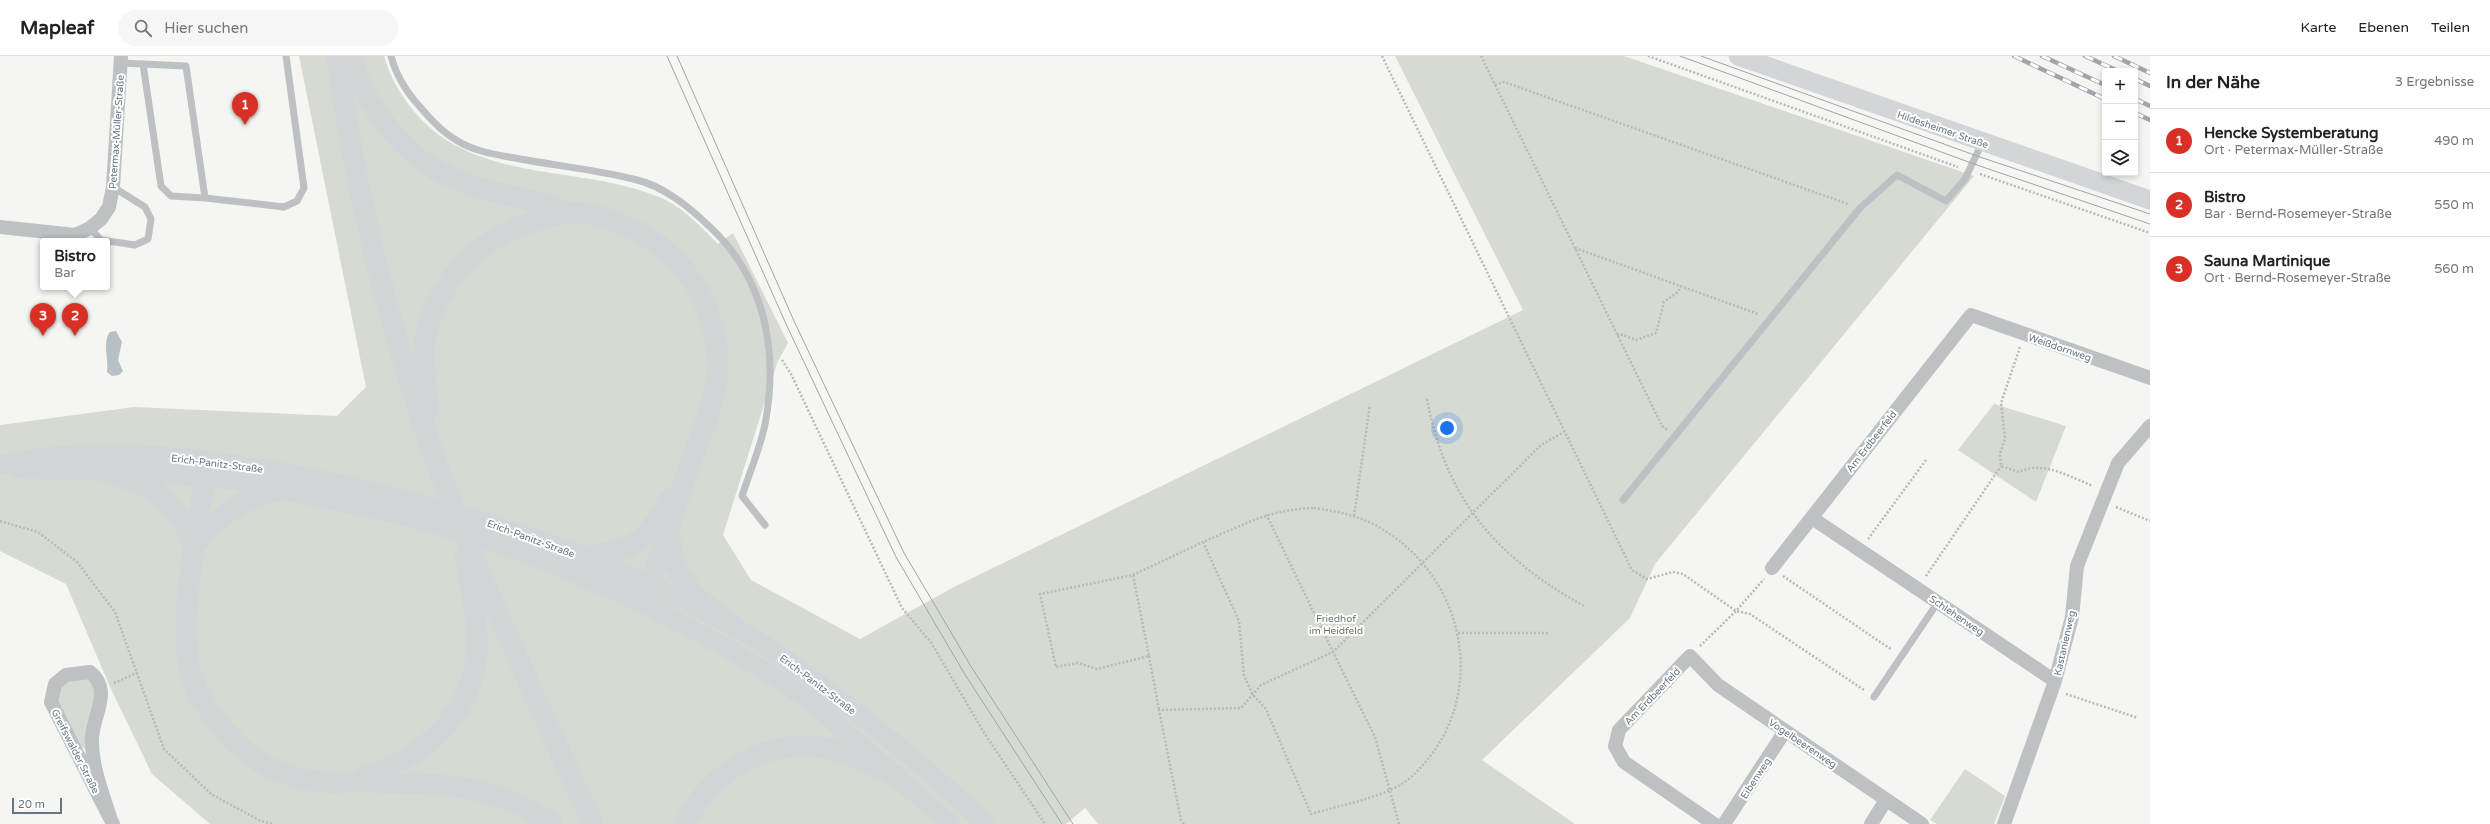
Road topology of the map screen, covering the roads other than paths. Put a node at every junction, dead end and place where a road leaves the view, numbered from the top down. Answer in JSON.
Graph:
{"nodes":[{"id":1,"x":286,"y":56,"type":"edge"},
{"id":2,"x":337,"y":56,"type":"edge"},
{"id":3,"x":350,"y":56,"type":"edge"},
{"id":4,"x":391,"y":56,"type":"edge"},
{"id":5,"x":1738,"y":56,"type":"edge"},
{"id":6,"x":121,"y":60,"type":"edge"},
{"id":7,"x":143,"y":64,"type":"junction"},
{"id":8,"x":1982,"y":143,"type":"junction"},
{"id":9,"x":113,"y":187,"type":"junction"},
{"id":10,"x":205,"y":198,"type":"junction"},
{"id":11,"x":2150,"y":200,"type":"edge"},
{"id":12,"x":570,"y":212,"type":"junction"},
{"id":13,"x":0,"y":227,"type":"edge"},
{"id":14,"x":90,"y":228,"type":"junction"},
{"id":15,"x":99,"y":238,"type":"edge"},
{"id":16,"x":110,"y":241,"type":"edge"},
{"id":17,"x":1971,"y":315,"type":"joint"},
{"id":18,"x":2150,"y":378,"type":"edge"},
{"id":19,"x":2150,"y":426,"type":"edge"},
{"id":20,"x":436,"y":462,"type":"junction"},
{"id":21,"x":0,"y":465,"type":"edge"},
{"id":22,"x":0,"y":468,"type":"edge"},
{"id":23,"x":206,"y":469,"type":"junction"},
{"id":24,"x":105,"y":471,"type":"junction"},
{"id":25,"x":687,"y":472,"type":"junction"},
{"id":26,"x":282,"y":490,"type":"junction"},
{"id":27,"x":1623,"y":500,"type":"dead end"},
{"id":28,"x":1812,"y":518,"type":"junction"},
{"id":29,"x":460,"y":521,"type":"junction"},
{"id":30,"x":765,"y":526,"type":"dead end"},
{"id":31,"x":670,"y":530,"type":"junction"},
{"id":32,"x":195,"y":545,"type":"junction"},
{"id":33,"x":582,"y":557,"type":"junction"},
{"id":34,"x":1772,"y":568,"type":"road end"},
{"id":35,"x":650,"y":584,"type":"junction"},
{"id":36,"x":640,"y":602,"type":"junction"},
{"id":37,"x":1938,"y":602,"type":"junction"},
{"id":38,"x":738,"y":629,"type":"junction"},
{"id":39,"x":1690,"y":656,"type":"joint"},
{"id":40,"x":2053,"y":685,"type":"junction"},
{"id":41,"x":1874,"y":697,"type":"road end"},
{"id":42,"x":1785,"y":731,"type":"junction"},
{"id":43,"x":897,"y":776,"type":"junction"},
{"id":44,"x":352,"y":782,"type":"junction"},
{"id":45,"x":1886,"y":800,"type":"junction"},
{"id":46,"x":112,"y":822,"type":"edge"},
{"id":47,"x":552,"y":824,"type":"edge"},
{"id":48,"x":593,"y":824,"type":"edge"},
{"id":49,"x":685,"y":824,"type":"edge"},
{"id":50,"x":950,"y":824,"type":"edge"},
{"id":51,"x":985,"y":824,"type":"edge"},
{"id":52,"x":1714,"y":824,"type":"edge"},
{"id":53,"x":1724,"y":824,"type":"edge"},
{"id":54,"x":1871,"y":824,"type":"edge"},
{"id":55,"x":1922,"y":824,"type":"edge"},
{"id":56,"x":2004,"y":824,"type":"edge"}],
"edges":[{"from":1,"to":10,"type":"lane"},
{"from":2,"to":20,"type":"main road"},
{"from":3,"to":12,"type":"main road"},
{"from":4,"to":30,"type":"lane"},
{"from":5,"to":8,"type":"main road","name":"Hildesheimer Straße"},
{"from":6,"to":7,"type":"lane"},
{"from":6,"to":9,"type":"street","name":"Petermax-Müller-Straße"},
{"from":7,"to":10,"type":"lane"},
{"from":7,"to":10,"type":"lane"},
{"from":8,"to":11,"type":"main road","name":"Hildesheimer Straße"},
{"from":8,"to":27,"type":"lane"},
{"from":9,"to":14,"type":"street","name":"Petermax-Müller-Straße"},
{"from":9,"to":16,"type":"lane"},
{"from":12,"to":20,"type":"main road"},
{"from":12,"to":25,"type":"main road"},
{"from":13,"to":14,"type":"street"},
{"from":14,"to":15,"type":"lane"},
{"from":17,"to":18,"type":"street","name":"Weißdornweg"},
{"from":17,"to":28,"type":"street","name":"Am Erdbeerfeld"},
{"from":19,"to":40,"type":"street","name":"Kastanienweg"},
{"from":20,"to":29,"type":"main road"},
{"from":21,"to":23,"type":"main road","name":"Erich-Panitz-Straße"},
{"from":22,"to":24,"type":"main road","name":"Erich-Panitz-Straße"},
{"from":23,"to":24,"type":"main road","name":"Erich-Panitz-Straße"},
{"from":23,"to":26,"type":"main road","name":"Erich-Panitz-Straße"},
{"from":23,"to":32,"type":"main road"},
{"from":23,"to":33,"type":"main road","name":"Erich-Panitz-Straße"},
{"from":24,"to":32,"type":"main road"},
{"from":25,"to":31,"type":"main road"},
{"from":25,"to":33,"type":"main road"},
{"from":26,"to":32,"type":"main road"},
{"from":26,"to":36,"type":"main road","name":"Erich-Panitz-Straße"},
{"from":28,"to":34,"type":"street","name":"Am Erdbeerfeld"},
{"from":28,"to":37,"type":"street","name":"Schlehenweg"},
{"from":29,"to":44,"type":"main road"},
{"from":29,"to":48,"type":"main road"},
{"from":31,"to":35,"type":"main road"},
{"from":31,"to":38,"type":"main road"},
{"from":32,"to":44,"type":"main road"},
{"from":33,"to":35,"type":"main road","name":"Erich-Panitz-Straße"},
{"from":35,"to":36,"type":"main road"},
{"from":35,"to":38,"type":"main road","name":"Erich-Panitz-Straße"},
{"from":36,"to":43,"type":"main road","name":"Erich-Panitz-Straße"},
{"from":37,"to":40,"type":"street","name":"Schlehenweg"},
{"from":37,"to":41,"type":"lane"},
{"from":38,"to":51,"type":"main road","name":"Erich-Panitz-Straße"},
{"from":39,"to":42,"type":"street","name":"Vogelbeerenweg"},
{"from":39,"to":52,"type":"street","name":"Am Erdbeerfeld"},
{"from":40,"to":56,"type":"street","name":"Kastanienweg"},
{"from":42,"to":45,"type":"street","name":"Vogelbeerenweg"},
{"from":42,"to":53,"type":"street","name":"Eibenweg"},
{"from":43,"to":49,"type":"main road"},
{"from":43,"to":50,"type":"main road","name":"Erich-Panitz-Straße"},
{"from":44,"to":47,"type":"main road"},
{"from":45,"to":54,"type":"street"},
{"from":45,"to":55,"type":"street","name":"Vogelbeerenweg"},
{"from":46,"to":46,"type":"street","name":"Greifswalder Straße"}]}
